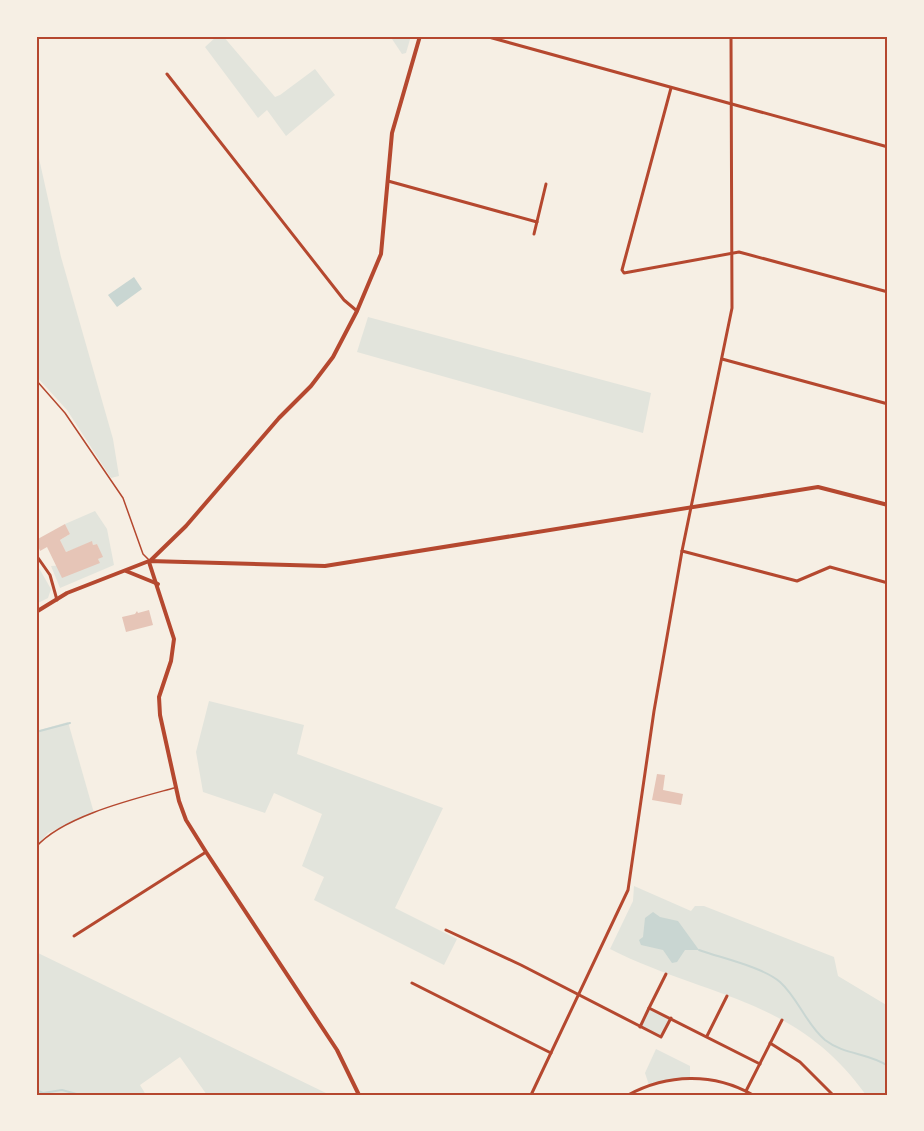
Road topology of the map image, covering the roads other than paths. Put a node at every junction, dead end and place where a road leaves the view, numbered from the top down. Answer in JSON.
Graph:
{"nodes":[{"id":1,"x":420,"y":36,"type":"edge"},
{"id":2,"x":484,"y":36,"type":"edge"},
{"id":3,"x":730,"y":36,"type":"edge"},
{"id":4,"x":167,"y":74,"type":"dead end"},
{"id":5,"x":672,"y":88,"type":"junction"},
{"id":6,"x":731,"y":104,"type":"junction"},
{"id":7,"x":888,"y":147,"type":"edge"},
{"id":8,"x":386,"y":181,"type":"junction"},
{"id":9,"x":546,"y":184,"type":"dead end"},
{"id":10,"x":537,"y":222,"type":"junction"},
{"id":11,"x":534,"y":234,"type":"dead end"},
{"id":12,"x":732,"y":254,"type":"junction"},
{"id":13,"x":888,"y":292,"type":"edge"},
{"id":14,"x":357,"y":311,"type":"junction"},
{"id":15,"x":722,"y":359,"type":"junction"},
{"id":16,"x":36,"y":380,"type":"edge"},
{"id":17,"x":888,"y":404,"type":"edge"},
{"id":18,"x":888,"y":505,"type":"edge"},
{"id":19,"x":691,"y":507,"type":"junction"},
{"id":20,"x":681,"y":551,"type":"junction"},
{"id":21,"x":36,"y":555,"type":"edge"},
{"id":22,"x":149,"y":561,"type":"junction"},
{"id":23,"x":125,"y":571,"type":"junction"},
{"id":24,"x":888,"y":583,"type":"edge"},
{"id":25,"x":158,"y":584,"type":"junction"},
{"id":26,"x":57,"y":600,"type":"junction"},
{"id":27,"x":36,"y":612,"type":"edge"},
{"id":28,"x":176,"y":787,"type":"junction"},
{"id":29,"x":36,"y":847,"type":"edge"},
{"id":30,"x":206,"y":852,"type":"junction"},
{"id":31,"x":446,"y":930,"type":"dead end"},
{"id":32,"x":74,"y":936,"type":"dead end"},
{"id":33,"x":666,"y":974,"type":"dead end"},
{"id":34,"x":412,"y":984,"type":"dead end"},
{"id":35,"x":579,"y":995,"type":"junction"},
{"id":36,"x":727,"y":996,"type":"dead end"},
{"id":37,"x":649,"y":1008,"type":"junction"},
{"id":38,"x":671,"y":1018,"type":"junction"},
{"id":39,"x":782,"y":1020,"type":"dead end"},
{"id":40,"x":640,"y":1027,"type":"junction"},
{"id":41,"x":707,"y":1036,"type":"junction"},
{"id":42,"x":770,"y":1043,"type":"junction"},
{"id":43,"x":551,"y":1053,"type":"junction"},
{"id":44,"x":760,"y":1064,"type":"junction"},
{"id":45,"x":746,"y":1091,"type":"junction"},
{"id":46,"x":359,"y":1095,"type":"edge"},
{"id":47,"x":531,"y":1095,"type":"edge"},
{"id":48,"x":628,"y":1095,"type":"edge"},
{"id":49,"x":753,"y":1095,"type":"edge"},
{"id":50,"x":833,"y":1095,"type":"edge"}],
"edges":[{"from":1,"to":8,"type":"street"},
{"from":2,"to":5,"type":"street"},
{"from":3,"to":6,"type":"street"},
{"from":4,"to":14,"type":"street"},
{"from":5,"to":6,"type":"street"},
{"from":5,"to":12,"type":"street"},
{"from":6,"to":7,"type":"street"},
{"from":6,"to":12,"type":"street"},
{"from":8,"to":10,"type":"street"},
{"from":8,"to":14,"type":"street"},
{"from":9,"to":10,"type":"street"},
{"from":10,"to":11,"type":"street"},
{"from":12,"to":13,"type":"street"},
{"from":12,"to":15,"type":"street"},
{"from":14,"to":22,"type":"street"},
{"from":15,"to":17,"type":"street"},
{"from":15,"to":19,"type":"street"},
{"from":16,"to":22,"type":"lane"},
{"from":18,"to":19,"type":"street"},
{"from":19,"to":20,"type":"street"},
{"from":19,"to":22,"type":"street"},
{"from":20,"to":24,"type":"street"},
{"from":20,"to":35,"type":"street"},
{"from":21,"to":26,"type":"street"},
{"from":22,"to":23,"type":"street"},
{"from":22,"to":25,"type":"street"},
{"from":23,"to":25,"type":"street"},
{"from":23,"to":26,"type":"street"},
{"from":25,"to":28,"type":"street"},
{"from":26,"to":27,"type":"street"},
{"from":28,"to":29,"type":"lane"},
{"from":28,"to":30,"type":"street"},
{"from":30,"to":32,"type":"street"},
{"from":30,"to":46,"type":"street"},
{"from":31,"to":35,"type":"street"},
{"from":33,"to":37,"type":"street"},
{"from":34,"to":43,"type":"street"},
{"from":35,"to":40,"type":"street"},
{"from":35,"to":43,"type":"street"},
{"from":36,"to":41,"type":"street"},
{"from":37,"to":38,"type":"street"},
{"from":37,"to":40,"type":"street"},
{"from":38,"to":40,"type":"street"},
{"from":38,"to":41,"type":"street"},
{"from":39,"to":42,"type":"street"},
{"from":41,"to":44,"type":"street"},
{"from":42,"to":44,"type":"street"},
{"from":42,"to":50,"type":"street"},
{"from":43,"to":47,"type":"street"},
{"from":44,"to":45,"type":"street"},
{"from":45,"to":48,"type":"street"},
{"from":45,"to":49,"type":"street"}]}
